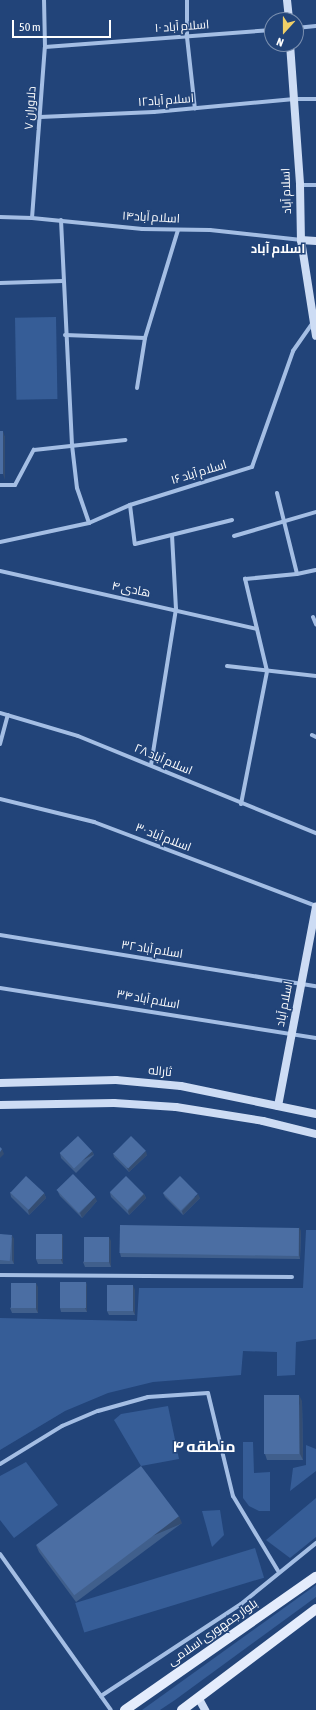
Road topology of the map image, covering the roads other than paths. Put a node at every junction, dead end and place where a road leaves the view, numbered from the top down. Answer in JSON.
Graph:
{"nodes":[{"id":1,"x":44,"y":0,"type":"edge"},
{"id":2,"x":187,"y":0,"type":"edge"},
{"id":3,"x":287,"y":0,"type":"edge"},
{"id":4,"x":288,"y":12,"type":"edge"},
{"id":5,"x":316,"y":26,"type":"edge"},
{"id":6,"x":304,"y":27,"type":"edge"},
{"id":7,"x":264,"y":31,"type":"edge"},
{"id":8,"x":187,"y":37,"type":"junction"},
{"id":9,"x":45,"y":47,"type":"junction"},
{"id":10,"x":291,"y":52,"type":"edge"},
{"id":11,"x":294,"y":99,"type":"junction"},
{"id":12,"x":316,"y":99,"type":"edge"},
{"id":13,"x":195,"y":109,"type":"junction"},
{"id":14,"x":40,"y":117,"type":"junction"},
{"id":15,"x":300,"y":185,"type":"junction"},
{"id":16,"x":316,"y":185,"type":"edge"},
{"id":17,"x":0,"y":217,"type":"edge"},
{"id":18,"x":32,"y":218,"type":"junction"},
{"id":19,"x":61,"y":220,"type":"junction"},
{"id":20,"x":178,"y":230,"type":"junction"},
{"id":21,"x":301,"y":240,"type":"junction"},
{"id":22,"x":316,"y":241,"type":"edge"},
{"id":23,"x":63,"y":281,"type":"junction"},
{"id":24,"x":0,"y":283,"type":"edge"},
{"id":25,"x":314,"y":321,"type":"edge"},
{"id":26,"x":65,"y":335,"type":"junction"},
{"id":27,"x":316,"y":336,"type":"edge"},
{"id":28,"x":145,"y":338,"type":"junction"},
{"id":29,"x":137,"y":388,"type":"dead end"},
{"id":30,"x":125,"y":440,"type":"dead end"},
{"id":31,"x":72,"y":445,"type":"junction"},
{"id":32,"x":0,"y":485,"type":"edge"},
{"id":33,"x":276,"y":493,"type":"dead end"},
{"id":34,"x":130,"y":505,"type":"junction"},
{"id":35,"x":316,"y":512,"type":"edge"},
{"id":36,"x":232,"y":520,"type":"dead end"},
{"id":37,"x":284,"y":521,"type":"junction"},
{"id":38,"x":89,"y":523,"type":"junction"},
{"id":39,"x":172,"y":536,"type":"junction"},
{"id":40,"x":234,"y":536,"type":"dead end"},
{"id":41,"x":0,"y":542,"type":"edge"},
{"id":42,"x":316,"y":570,"type":"edge"},
{"id":43,"x":0,"y":571,"type":"edge"},
{"id":44,"x":298,"y":574,"type":"junction"},
{"id":45,"x":176,"y":609,"type":"junction"},
{"id":46,"x":313,"y":617,"type":"dead end"},
{"id":47,"x":316,"y":624,"type":"edge"},
{"id":48,"x":257,"y":629,"type":"junction"},
{"id":49,"x":227,"y":666,"type":"dead end"},
{"id":50,"x":267,"y":671,"type":"junction"},
{"id":51,"x":316,"y":676,"type":"edge"},
{"id":52,"x":0,"y":713,"type":"edge"},
{"id":53,"x":8,"y":715,"type":"junction"},
{"id":54,"x":0,"y":744,"type":"edge"},
{"id":55,"x":151,"y":766,"type":"junction"},
{"id":56,"x":0,"y":799,"type":"edge"},
{"id":57,"x":241,"y":804,"type":"junction"},
{"id":58,"x":316,"y":833,"type":"edge"},
{"id":59,"x":316,"y":906,"type":"edge"},
{"id":60,"x":0,"y":935,"type":"edge"},
{"id":61,"x":301,"y":984,"type":"junction"},
{"id":62,"x":316,"y":986,"type":"edge"},
{"id":63,"x":0,"y":988,"type":"edge"},
{"id":64,"x":292,"y":1034,"type":"junction"},
{"id":65,"x":316,"y":1038,"type":"edge"},
{"id":66,"x":0,"y":1083,"type":"edge"},
{"id":67,"x":0,"y":1105,"type":"edge"},
{"id":68,"x":278,"y":1106,"type":"junction"},
{"id":69,"x":316,"y":1114,"type":"edge"},
{"id":70,"x":316,"y":1134,"type":"edge"},
{"id":71,"x":0,"y":1275,"type":"edge"},
{"id":72,"x":292,"y":1277,"type":"dead end"},
{"id":73,"x":0,"y":1464,"type":"edge"},
{"id":74,"x":316,"y":1543,"type":"edge"},
{"id":75,"x":0,"y":1554,"type":"edge"},
{"id":76,"x":278,"y":1571,"type":"junction"},
{"id":77,"x":316,"y":1577,"type":"edge"},
{"id":78,"x":316,"y":1610,"type":"edge"},
{"id":79,"x":101,"y":1696,"type":"junction"},
{"id":80,"x":199,"y":1699,"type":"junction"},
{"id":81,"x":111,"y":1710,"type":"edge"},
{"id":82,"x":125,"y":1710,"type":"edge"},
{"id":83,"x":182,"y":1710,"type":"edge"},
{"id":84,"x":205,"y":1710,"type":"edge"}],
"edges":[{"from":1,"to":9,"type":"street","name":"دلاوران ۷"},
{"from":2,"to":8,"type":"street"},
{"from":3,"to":4,"type":"main road"},
{"from":5,"to":6,"type":"street"},
{"from":7,"to":8,"type":"street","name":"اسلام آباد ۱۰"},
{"from":8,"to":9,"type":"street","name":"اسلام آباد ۱۰"},
{"from":8,"to":13,"type":"street"},
{"from":9,"to":14,"type":"street","name":"دلاوران ۷"},
{"from":10,"to":11,"type":"main road","name":"اسلام آباد"},
{"from":11,"to":12,"type":"street","name":"اسلام آباد۱۲"},
{"from":11,"to":13,"type":"street","name":"اسلام آباد۱۲"},
{"from":11,"to":15,"type":"main road","name":"اسلام آباد"},
{"from":13,"to":14,"type":"street","name":"اسلام آباد۱۲"},
{"from":14,"to":18,"type":"street","name":"دلاوران ۷"},
{"from":15,"to":16,"type":"street"},
{"from":15,"to":21,"type":"main road","name":"اسلام آباد"},
{"from":17,"to":18,"type":"street","name":"اسلام آباد۱۴"},
{"from":18,"to":19,"type":"street","name":"اسلام آباد۱۴"},
{"from":19,"to":20,"type":"street","name":"اسلام آباد۱۴"},
{"from":19,"to":23,"type":"street"},
{"from":20,"to":21,"type":"street","name":"اسلام آباد۱۴"},
{"from":20,"to":28,"type":"street"},
{"from":21,"to":22,"type":"main road"},
{"from":21,"to":25,"type":"main road","name":"اسلام آباد"},
{"from":23,"to":24,"type":"street"},
{"from":23,"to":26,"type":"street"},
{"from":25,"to":27,"type":"main road","name":"اسلام آباد"},
{"from":25,"to":34,"type":"street","name":"اسلام آباد ۱۶"},
{"from":26,"to":28,"type":"street"},
{"from":26,"to":31,"type":"street"},
{"from":28,"to":29,"type":"street"},
{"from":30,"to":31,"type":"street"},
{"from":31,"to":32,"type":"street"},
{"from":31,"to":38,"type":"street"},
{"from":33,"to":37,"type":"street"},
{"from":34,"to":38,"type":"street","name":"اسلام آباد ۱۶"},
{"from":34,"to":39,"type":"street"},
{"from":35,"to":37,"type":"street"},
{"from":36,"to":39,"type":"street"},
{"from":37,"to":40,"type":"street"},
{"from":37,"to":44,"type":"street"},
{"from":38,"to":41,"type":"street","name":"اسلام آباد ۱۶"},
{"from":39,"to":45,"type":"street"},
{"from":42,"to":44,"type":"street"},
{"from":43,"to":45,"type":"street","name":"هادی ۴"},
{"from":44,"to":48,"type":"street"},
{"from":45,"to":48,"type":"street","name":"هادی ۴"},
{"from":45,"to":55,"type":"street"},
{"from":46,"to":47,"type":"street"},
{"from":48,"to":50,"type":"street"},
{"from":49,"to":50,"type":"street"},
{"from":50,"to":51,"type":"street"},
{"from":50,"to":57,"type":"street"},
{"from":52,"to":53,"type":"street","name":"اسلام آباد ۲۸"},
{"from":53,"to":54,"type":"street"},
{"from":53,"to":55,"type":"street","name":"اسلام آباد ۲۸"},
{"from":55,"to":57,"type":"street","name":"اسلام آباد ۲۸"},
{"from":56,"to":59,"type":"street","name":"اسلام آباد ۳۰"},
{"from":57,"to":58,"type":"street","name":"اسلام آباد ۲۸"},
{"from":59,"to":61,"type":"main road","name":"اسلام آباد"},
{"from":60,"to":61,"type":"street","name":"اسلام آباد ۳۲"},
{"from":61,"to":62,"type":"street","name":"اسلام آباد ۳۲"},
{"from":61,"to":64,"type":"main road","name":"اسلام آباد"},
{"from":63,"to":64,"type":"street","name":"اسلام آباد ۳۴"},
{"from":64,"to":65,"type":"street","name":"اسلام آباد ۳۴"},
{"from":64,"to":68,"type":"main road","name":"اسلام آباد"},
{"from":66,"to":68,"type":"main road","name":"ثاراله"},
{"from":67,"to":70,"type":"main road"},
{"from":68,"to":69,"type":"main road","name":"ثاراله"},
{"from":71,"to":72,"type":"street"},
{"from":73,"to":76,"type":"street"},
{"from":74,"to":76,"type":"street"},
{"from":75,"to":79,"type":"street"},
{"from":76,"to":79,"type":"street"},
{"from":77,"to":82,"type":"main road","name":"بلوار جمهوری اسلامی"},
{"from":78,"to":80,"type":"main road"},
{"from":79,"to":81,"type":"street"},
{"from":80,"to":83,"type":"main road"},
{"from":80,"to":84,"type":"main road"}]}
